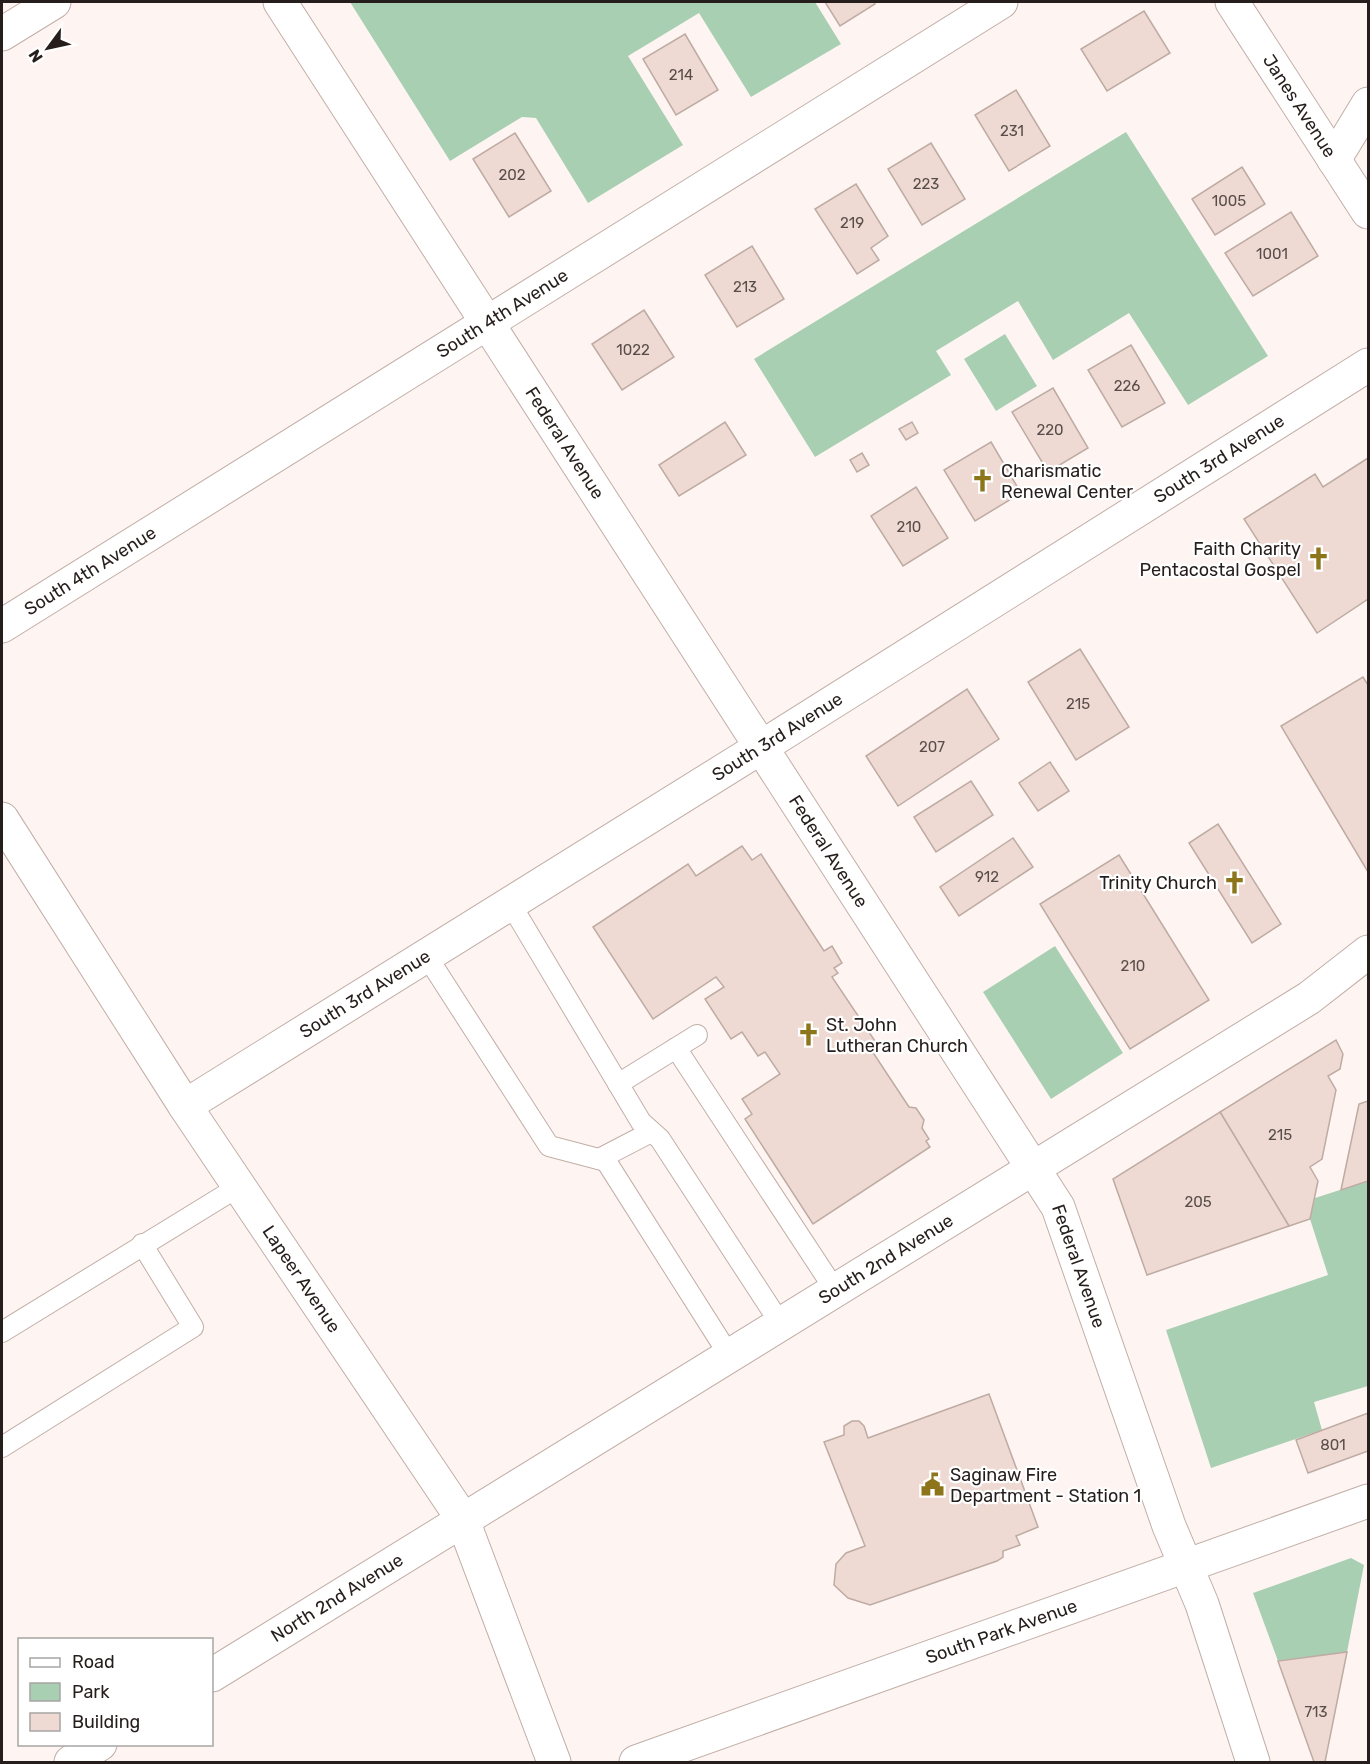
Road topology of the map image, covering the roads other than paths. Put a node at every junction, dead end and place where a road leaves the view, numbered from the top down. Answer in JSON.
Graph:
{"nodes":[{"id":1,"x":54,"y":2,"type":"edge"},
{"id":2,"x":280,"y":2,"type":"edge"},
{"id":3,"x":1001,"y":2,"type":"edge"},
{"id":4,"x":1232,"y":2,"type":"edge"},
{"id":5,"x":2,"y":34,"type":"edge"},
{"id":6,"x":1368,"y":104,"type":"edge"},
{"id":7,"x":1334,"y":160,"type":"junction"},
{"id":8,"x":1368,"y":212,"type":"edge"},
{"id":9,"x":487,"y":323,"type":"junction"},
{"id":10,"x":1368,"y":365,"type":"edge"},
{"id":11,"x":2,"y":626,"type":"edge"},
{"id":12,"x":763,"y":746,"type":"junction"},
{"id":13,"x":2,"y":819,"type":"edge"},
{"id":14,"x":510,"y":903,"type":"junction"},
{"id":15,"x":1368,"y":952,"type":"edge"},
{"id":16,"x":426,"y":956,"type":"junction"},
{"id":17,"x":1368,"y":979,"type":"edge"},
{"id":18,"x":1309,"y":998,"type":"junction"},
{"id":19,"x":698,"y":1035,"type":"dead end"},
{"id":20,"x":676,"y":1048,"type":"junction"},
{"id":21,"x":618,"y":1084,"type":"junction"},
{"id":22,"x":184,"y":1106,"type":"junction"},
{"id":23,"x":651,"y":1132,"type":"junction"},
{"id":24,"x":599,"y":1159,"type":"junction"},
{"id":25,"x":1032,"y":1169,"type":"junction"},
{"id":26,"x":238,"y":1187,"type":"junction"},
{"id":27,"x":142,"y":1244,"type":"junction"},
{"id":28,"x":835,"y":1290,"type":"junction"},
{"id":29,"x":780,"y":1323,"type":"junction"},
{"id":30,"x":2,"y":1332,"type":"edge"},
{"id":31,"x":729,"y":1355,"type":"junction"},
{"id":32,"x":2,"y":1447,"type":"edge"},
{"id":33,"x":1368,"y":1501,"type":"edge"},
{"id":34,"x":462,"y":1518,"type":"junction"},
{"id":35,"x":1187,"y":1567,"type":"junction"},
{"id":36,"x":213,"y":1674,"type":"edge"},
{"id":37,"x":97,"y":1746,"type":"edge"},
{"id":38,"x":71,"y":1762,"type":"edge"},
{"id":39,"x":554,"y":1762,"type":"edge"},
{"id":40,"x":636,"y":1762,"type":"edge"},
{"id":41,"x":1253,"y":1762,"type":"edge"}],
"edges":[{"from":1,"to":5,"type":"street"},
{"from":2,"to":9,"type":"street","name":"Federal Avenue"},
{"from":3,"to":9,"type":"street","name":"South 4th Avenue"},
{"from":4,"to":7,"type":"street","name":"Janes Avenue"},
{"from":6,"to":7,"type":"street"},
{"from":7,"to":8,"type":"street","name":"Janes Avenue"},
{"from":9,"to":11,"type":"street","name":"South 4th Avenue"},
{"from":9,"to":12,"type":"street","name":"Federal Avenue"},
{"from":10,"to":12,"type":"street","name":"South 3rd Avenue"},
{"from":12,"to":14,"type":"street","name":"South 3rd Avenue"},
{"from":12,"to":25,"type":"street","name":"Federal Avenue"},
{"from":13,"to":22,"type":"street","name":"Lapeer Avenue"},
{"from":14,"to":16,"type":"street","name":"South 3rd Avenue"},
{"from":14,"to":21,"type":"lane"},
{"from":15,"to":18,"type":"street","name":"South 2nd Avenue"},
{"from":16,"to":22,"type":"street","name":"South 3rd Avenue"},
{"from":16,"to":24,"type":"lane"},
{"from":17,"to":18,"type":"street","name":"South 2nd Avenue"},
{"from":18,"to":25,"type":"street","name":"South 2nd Avenue"},
{"from":19,"to":20,"type":"lane"},
{"from":20,"to":21,"type":"lane"},
{"from":20,"to":28,"type":"lane"},
{"from":21,"to":23,"type":"lane"},
{"from":22,"to":26,"type":"street","name":"Lapeer Avenue"},
{"from":23,"to":24,"type":"lane"},
{"from":23,"to":29,"type":"lane"},
{"from":24,"to":31,"type":"lane"},
{"from":25,"to":28,"type":"street","name":"South 2nd Avenue"},
{"from":25,"to":35,"type":"street","name":"Federal Avenue"},
{"from":26,"to":27,"type":"lane"},
{"from":26,"to":34,"type":"street","name":"Lapeer Avenue"},
{"from":27,"to":30,"type":"lane"},
{"from":27,"to":32,"type":"lane"},
{"from":28,"to":29,"type":"street","name":"South 2nd Avenue"},
{"from":29,"to":31,"type":"street","name":"South 2nd Avenue"},
{"from":31,"to":34,"type":"street","name":"South 2nd Avenue"},
{"from":33,"to":35,"type":"street","name":"South Park Avenue"},
{"from":34,"to":36,"type":"street","name":"North 2nd Avenue"},
{"from":34,"to":39,"type":"street","name":"Lapeer Avenue"},
{"from":35,"to":40,"type":"street","name":"South Park Avenue"},
{"from":35,"to":41,"type":"street","name":"Federal Avenue"},
{"from":37,"to":38,"type":"street"}]}
